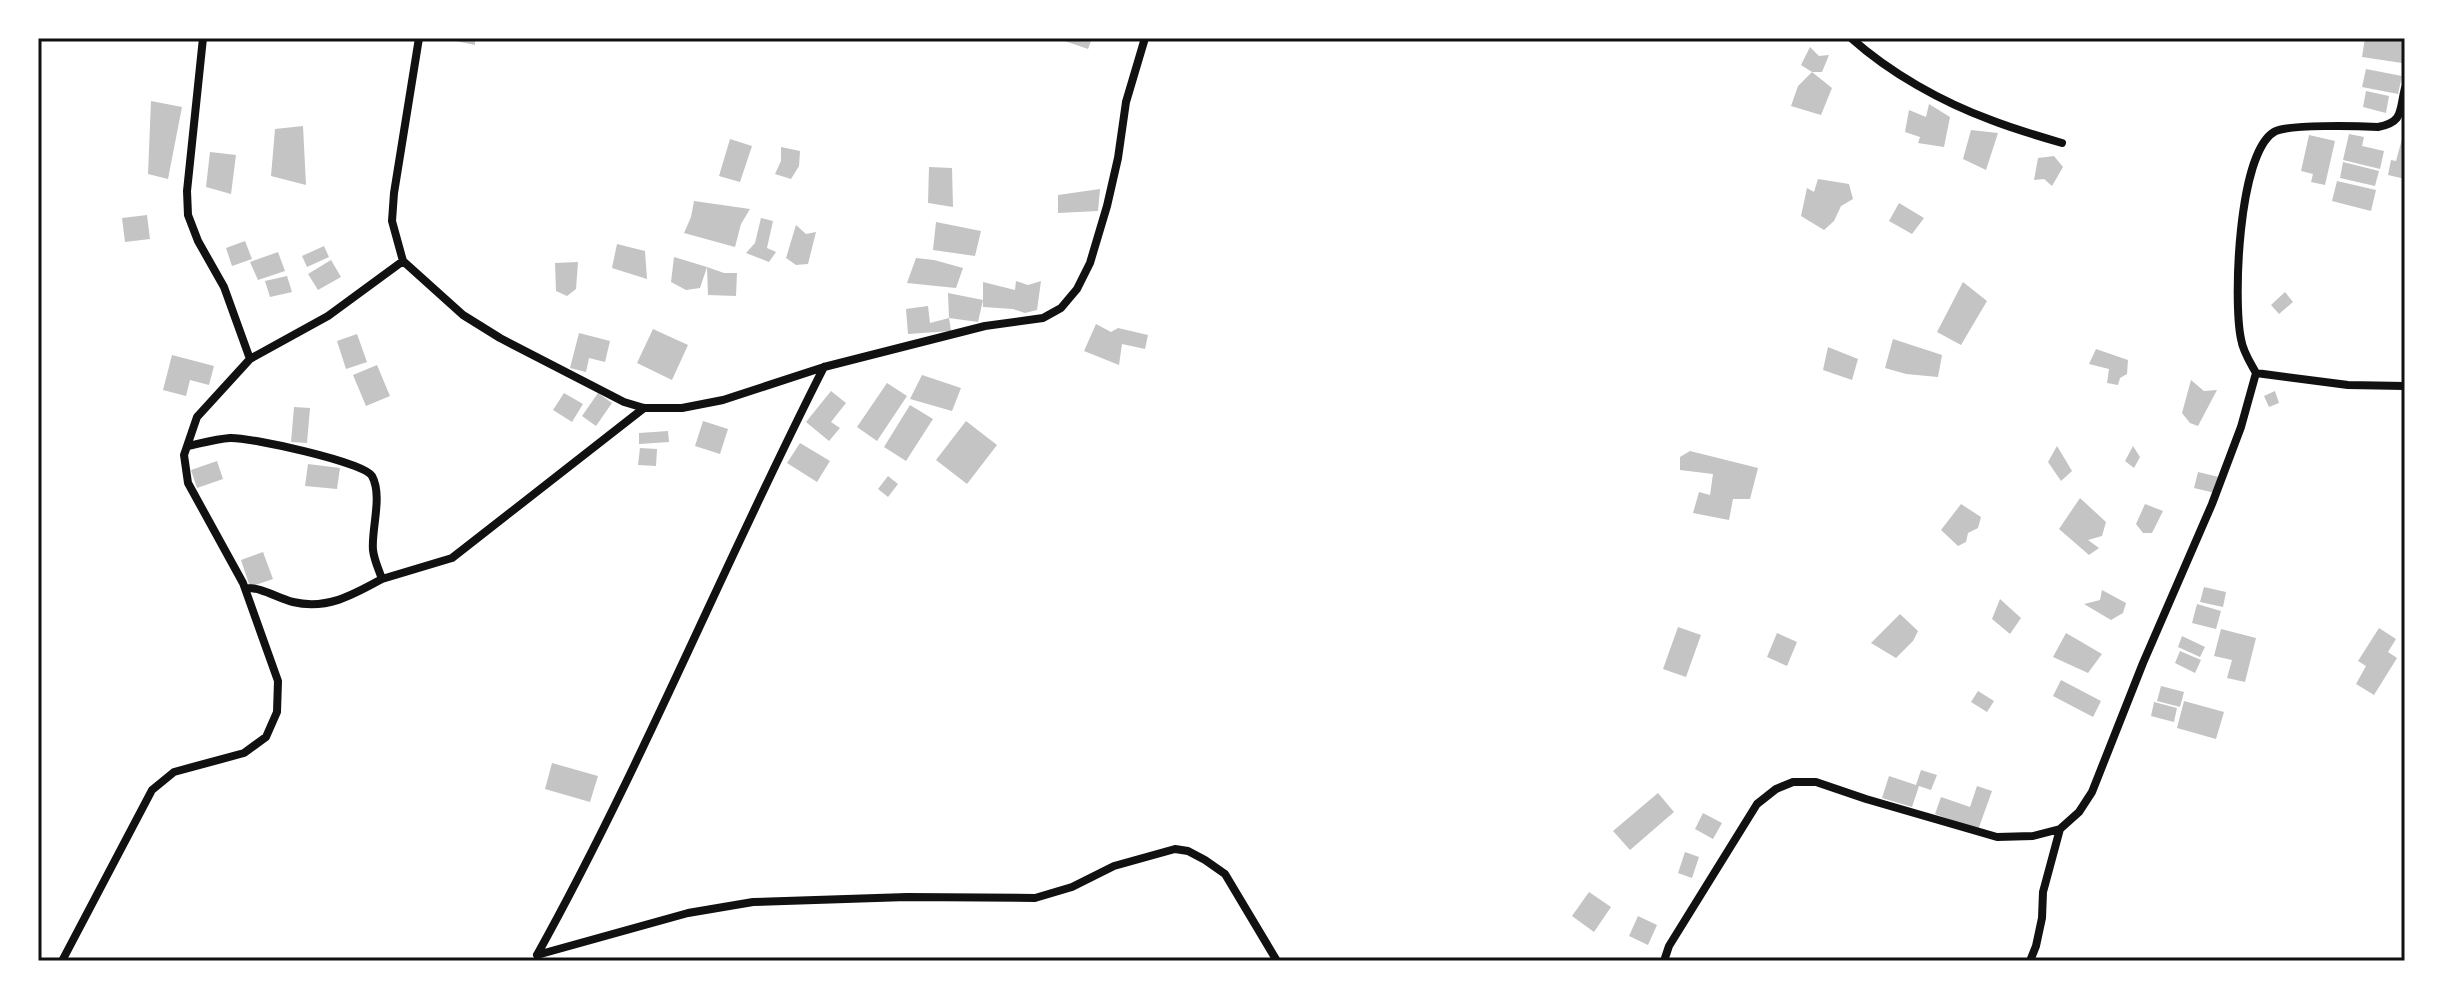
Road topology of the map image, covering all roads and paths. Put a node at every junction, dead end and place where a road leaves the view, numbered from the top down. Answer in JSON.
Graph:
{"nodes":[{"id":1,"x":203,"y":38,"type":"edge"},
{"id":2,"x":419,"y":38,"type":"edge"},
{"id":3,"x":1145,"y":38,"type":"edge"},
{"id":4,"x":1851,"y":38,"type":"edge"},
{"id":5,"x":2405,"y":88,"type":"edge"},
{"id":6,"x":2062,"y":143,"type":"dead end"},
{"id":7,"x":403,"y":261,"type":"junction"},
{"id":8,"x":250,"y":359,"type":"junction"},
{"id":9,"x":824,"y":367,"type":"junction"},
{"id":10,"x":2256,"y":373,"type":"junction"},
{"id":11,"x":2405,"y":386,"type":"edge"},
{"id":12,"x":644,"y":408,"type":"junction"},
{"id":13,"x":188,"y":446,"type":"junction"},
{"id":14,"x":382,"y":579,"type":"junction"},
{"id":15,"x":245,"y":588,"type":"junction"},
{"id":16,"x":2060,"y":829,"type":"junction"},
{"id":17,"x":62,"y":961,"type":"edge"},
{"id":18,"x":1277,"y":961,"type":"edge"},
{"id":19,"x":1664,"y":961,"type":"edge"},
{"id":20,"x":2030,"y":961,"type":"edge"}],
"edges":[{"from":1,"to":8,"type":"street"},
{"from":2,"to":7,"type":"street"},
{"from":3,"to":9,"type":"street"},
{"from":4,"to":6,"type":"street"},
{"from":5,"to":10,"type":"street"},
{"from":7,"to":8,"type":"street"},
{"from":7,"to":12,"type":"street"},
{"from":8,"to":13,"type":"street"},
{"from":9,"to":12,"type":"street"},
{"from":9,"to":18,"type":"street"},
{"from":10,"to":11,"type":"street"},
{"from":10,"to":16,"type":"street"},
{"from":12,"to":14,"type":"street"},
{"from":13,"to":14,"type":"street"},
{"from":13,"to":15,"type":"street"},
{"from":14,"to":15,"type":"street"},
{"from":15,"to":17,"type":"street"},
{"from":16,"to":19,"type":"street"},
{"from":16,"to":20,"type":"street"}]}
